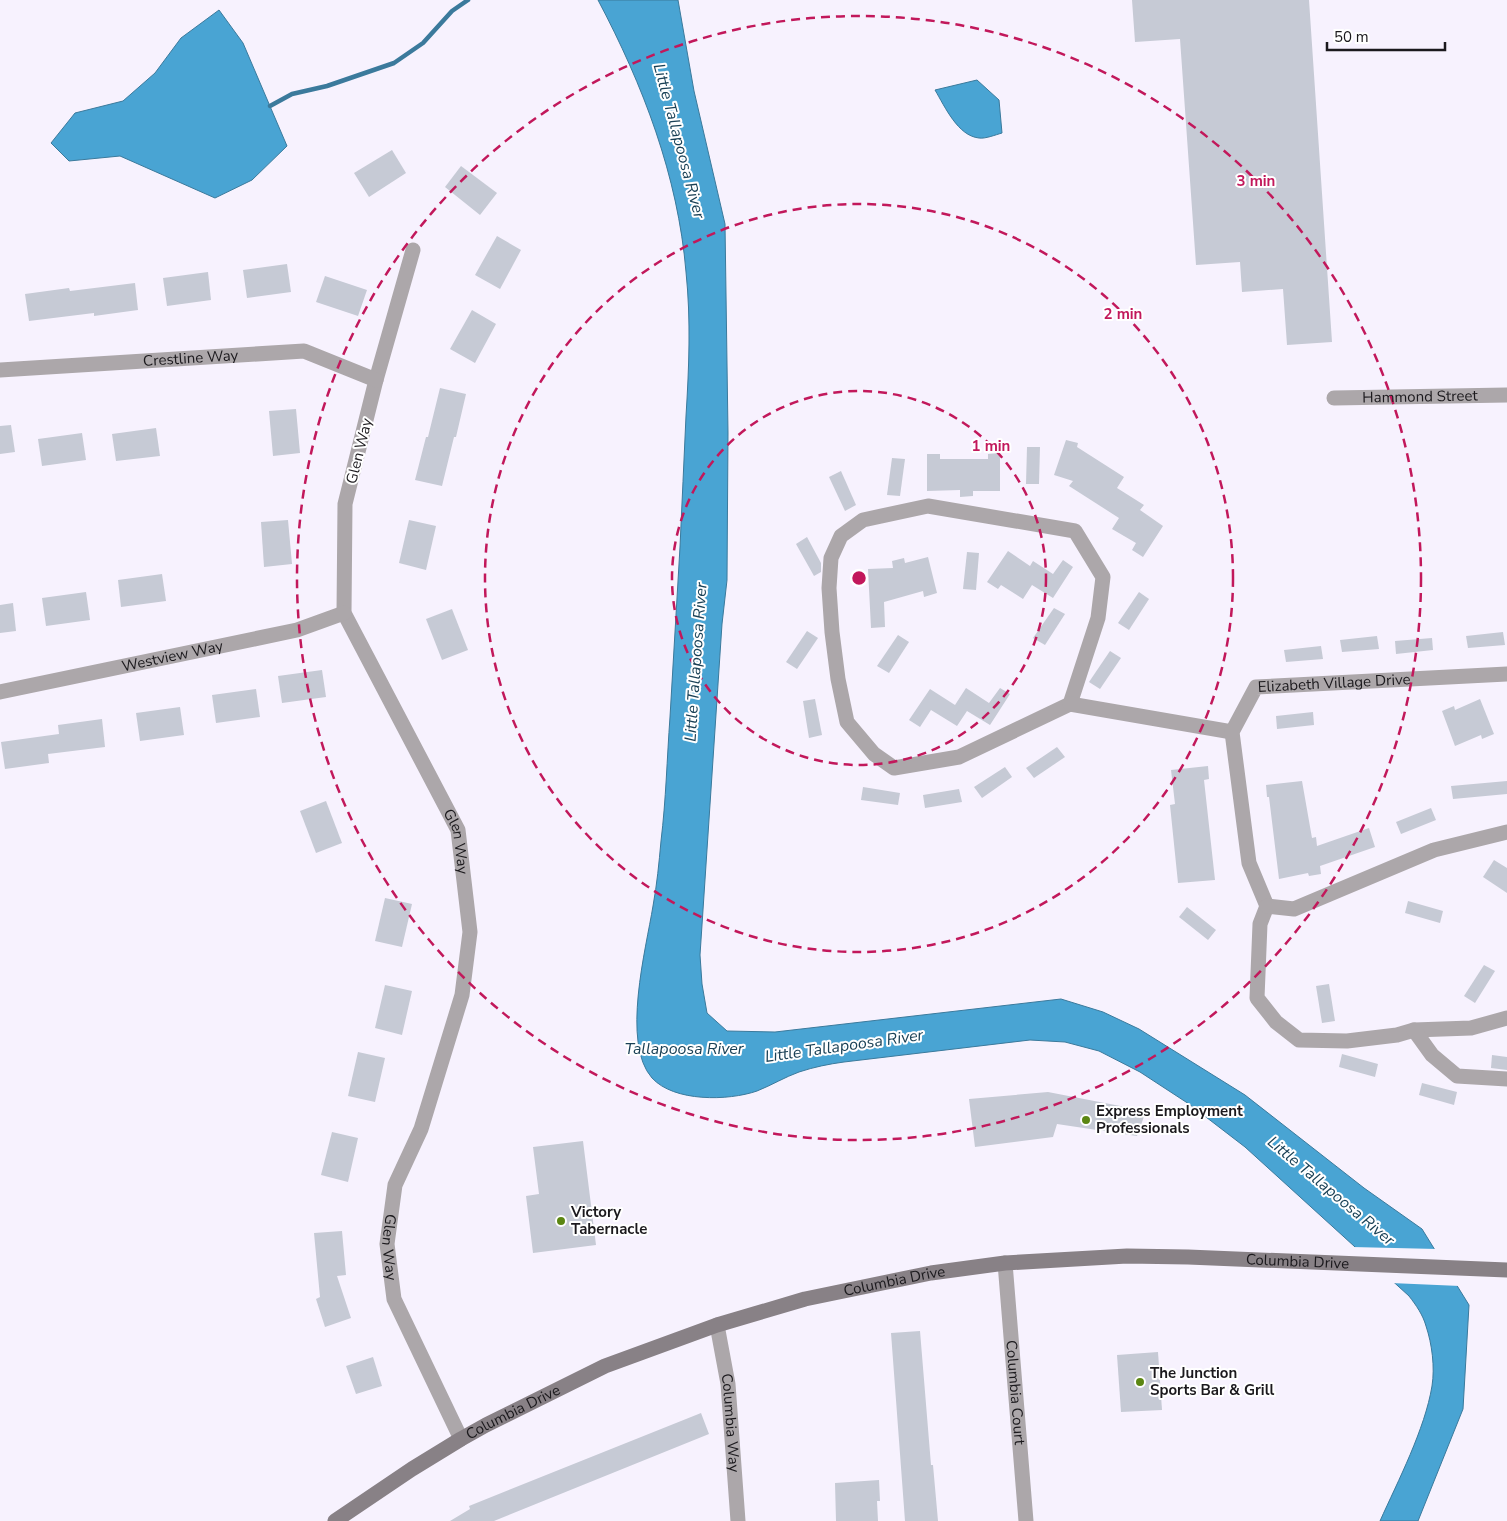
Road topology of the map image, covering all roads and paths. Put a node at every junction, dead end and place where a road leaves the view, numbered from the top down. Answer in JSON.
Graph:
{"nodes":[{"id":1,"x":413,"y":250,"type":"dead end"},
{"id":2,"x":0,"y":370,"type":"edge"},
{"id":3,"x":376,"y":380,"type":"junction"},
{"id":4,"x":1507,"y":395,"type":"edge"},
{"id":5,"x":1334,"y":398,"type":"dead end"},
{"id":6,"x":344,"y":613,"type":"junction"},
{"id":7,"x":1507,"y":674,"type":"edge"},
{"id":8,"x":0,"y":692,"type":"edge"},
{"id":9,"x":1070,"y":704,"type":"junction"},
{"id":10,"x":1232,"y":732,"type":"junction"},
{"id":11,"x":1507,"y":832,"type":"edge"},
{"id":12,"x":1267,"y":906,"type":"junction"},
{"id":13,"x":1507,"y":1018,"type":"edge"},
{"id":14,"x":1414,"y":1030,"type":"junction"},
{"id":15,"x":1507,"y":1079,"type":"edge"},
{"id":16,"x":1005,"y":1263,"type":"junction"},
{"id":17,"x":1507,"y":1270,"type":"edge"},
{"id":18,"x":717,"y":1325,"type":"junction"},
{"id":19,"x":461,"y":1439,"type":"junction"},
{"id":20,"x":335,"y":1521,"type":"edge"},
{"id":21,"x":738,"y":1521,"type":"edge"},
{"id":22,"x":1026,"y":1521,"type":"edge"}],
"edges":[{"from":1,"to":3,"type":"street","name":"Glen Way"},
{"from":2,"to":3,"type":"street","name":"Crestline Way"},
{"from":3,"to":6,"type":"street","name":"Glen Way"},
{"from":4,"to":5,"type":"street","name":"Hammond Street"},
{"from":6,"to":8,"type":"street","name":"Westview Way"},
{"from":6,"to":19,"type":"street","name":"Glen Way"},
{"from":7,"to":10,"type":"street","name":"Elizabeth Village Drive"},
{"from":9,"to":9,"type":"street"},
{"from":9,"to":10,"type":"street"},
{"from":10,"to":12,"type":"street"},
{"from":11,"to":12,"type":"street"},
{"from":12,"to":14,"type":"street"},
{"from":13,"to":14,"type":"street"},
{"from":14,"to":15,"type":"street"},
{"from":16,"to":17,"type":"main road","name":"Columbia Drive"},
{"from":16,"to":18,"type":"main road","name":"Columbia Drive"},
{"from":16,"to":22,"type":"street","name":"Columbia Court"},
{"from":18,"to":19,"type":"main road","name":"Columbia Drive"},
{"from":18,"to":21,"type":"street","name":"Columbia Way"},
{"from":19,"to":20,"type":"main road","name":"Columbia Drive"}]}
